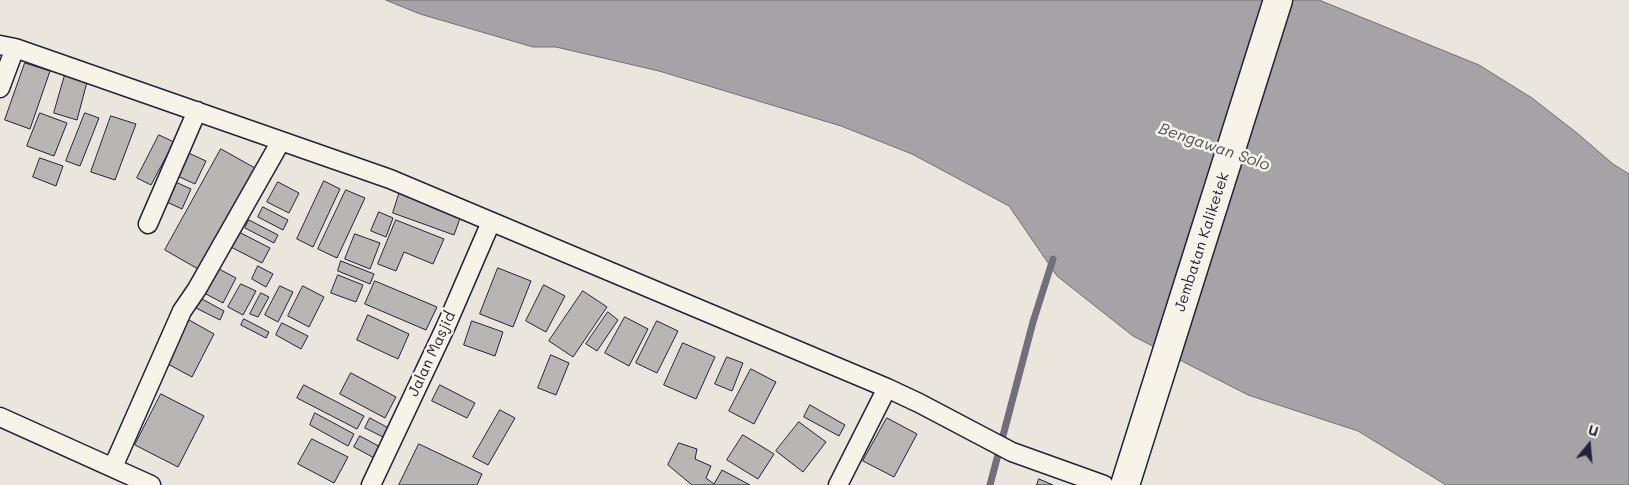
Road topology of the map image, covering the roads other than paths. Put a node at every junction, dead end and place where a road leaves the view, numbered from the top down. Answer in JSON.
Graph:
{"nodes":[{"id":1,"x":1278,"y":0,"type":"edge"},
{"id":2,"x":8,"y":47,"type":"edge"},
{"id":3,"x":0,"y":88,"type":"edge"},
{"id":4,"x":197,"y":111,"type":"junction"},
{"id":5,"x":282,"y":141,"type":"junction"},
{"id":6,"x":491,"y":222,"type":"junction"},
{"id":7,"x":148,"y":224,"type":"dead end"},
{"id":8,"x":887,"y":388,"type":"junction"},
{"id":9,"x":0,"y":417,"type":"edge"},
{"id":10,"x":113,"y":467,"type":"junction"},
{"id":11,"x":151,"y":485,"type":"edge"},
{"id":12,"x":371,"y":485,"type":"edge"},
{"id":13,"x":838,"y":485,"type":"edge"},
{"id":14,"x":1104,"y":485,"type":"edge"},
{"id":15,"x":1125,"y":485,"type":"edge"}],
"edges":[{"from":1,"to":15,"type":"main road","name":"Jembatan Kaliketek"},
{"from":2,"to":3,"type":"street"},
{"from":2,"to":4,"type":"street"},
{"from":4,"to":5,"type":"street"},
{"from":4,"to":7,"type":"street"},
{"from":5,"to":6,"type":"street"},
{"from":5,"to":10,"type":"street"},
{"from":6,"to":8,"type":"street"},
{"from":6,"to":12,"type":"street","name":"Jalan Masjid"},
{"from":8,"to":13,"type":"street"},
{"from":8,"to":14,"type":"street"},
{"from":9,"to":10,"type":"street"},
{"from":10,"to":11,"type":"street"}]}
